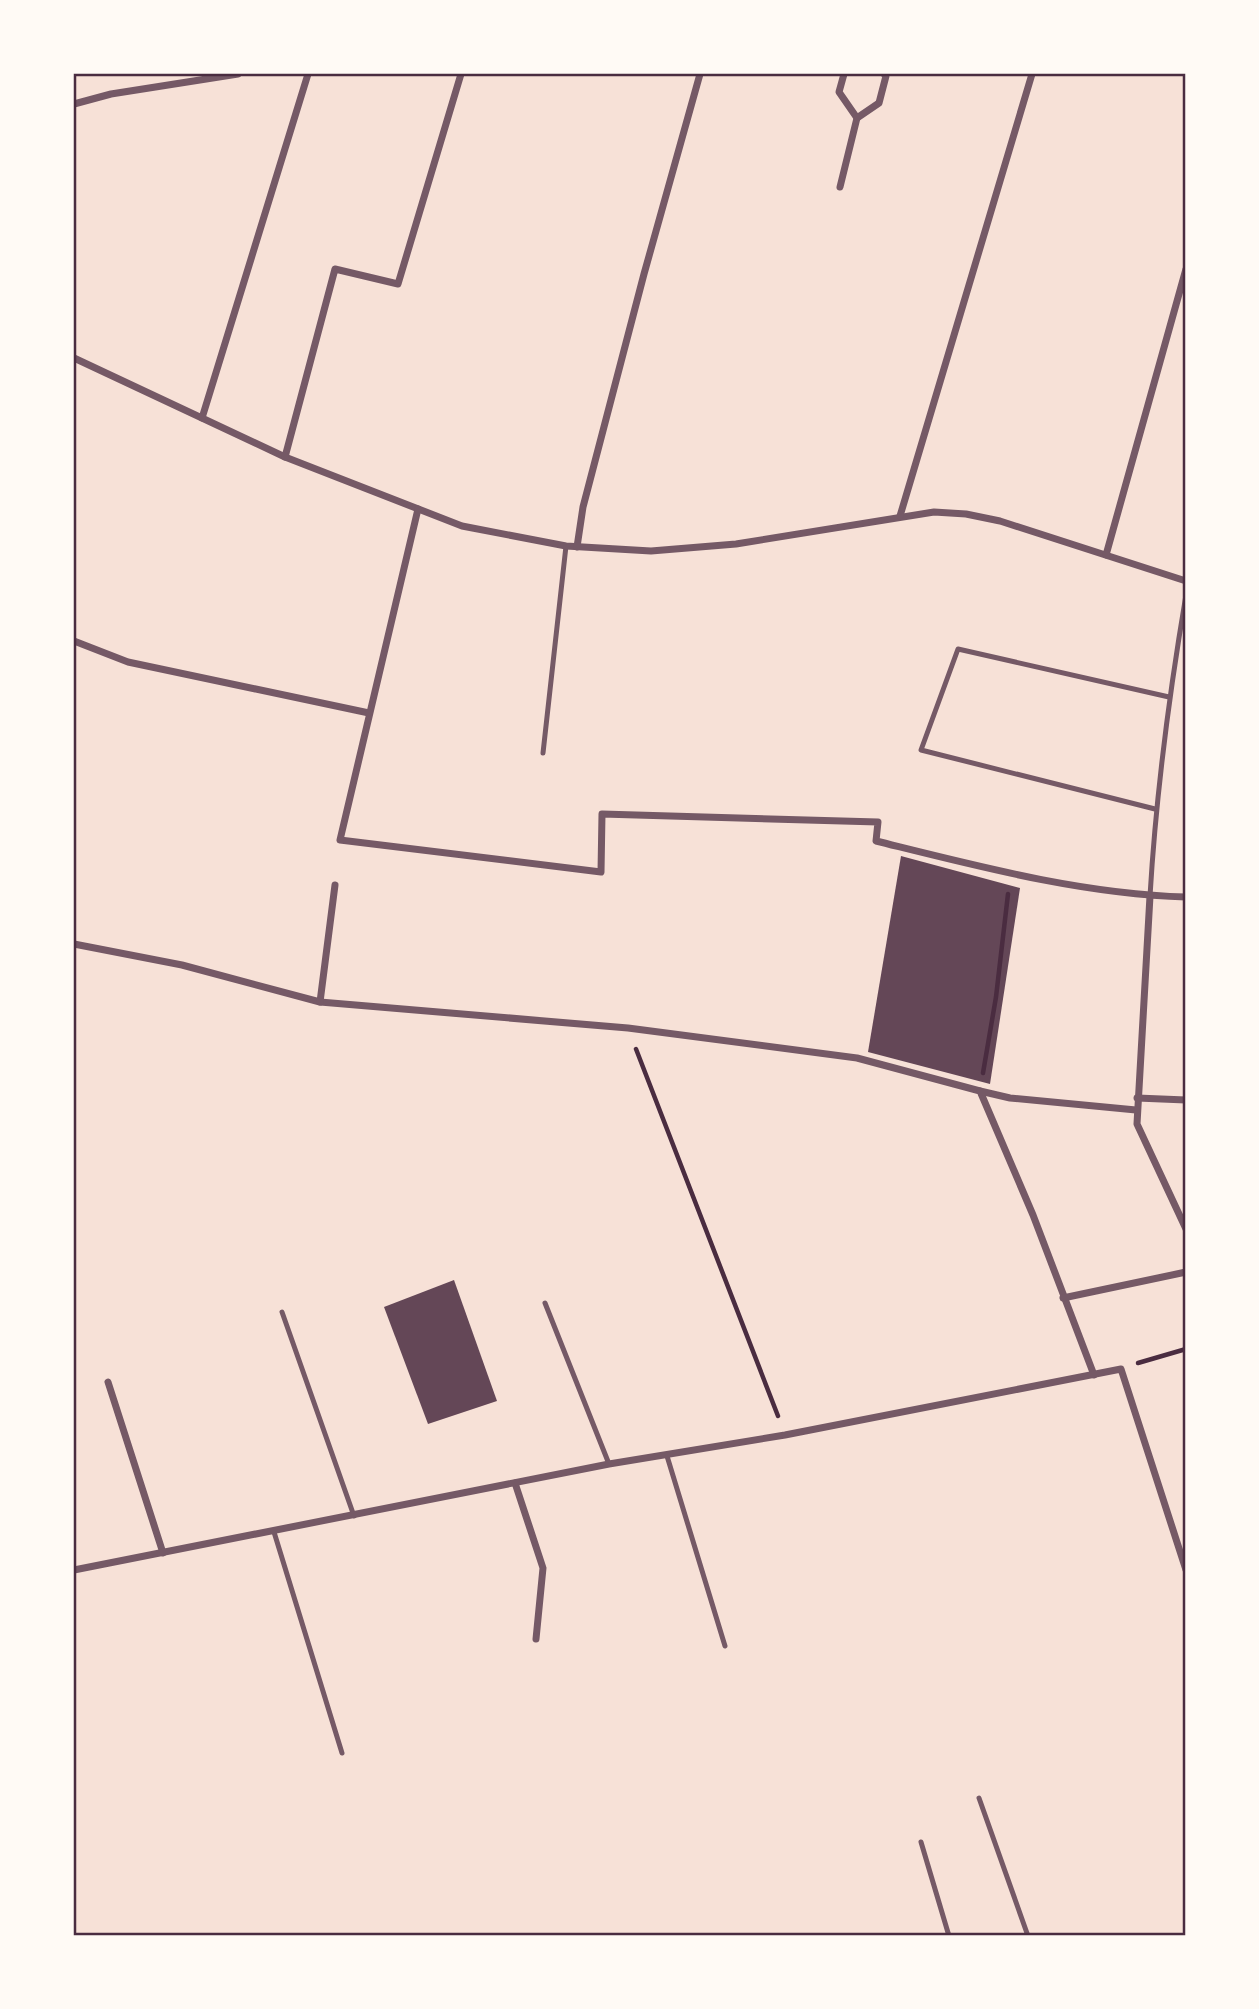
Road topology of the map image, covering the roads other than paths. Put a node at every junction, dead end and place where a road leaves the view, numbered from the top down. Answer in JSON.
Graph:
{"nodes":[{"id":1,"x":238,"y":74,"type":"edge"},
{"id":2,"x":308,"y":74,"type":"edge"},
{"id":3,"x":461,"y":74,"type":"edge"},
{"id":4,"x":700,"y":74,"type":"edge"},
{"id":5,"x":844,"y":74,"type":"edge"},
{"id":6,"x":884,"y":74,"type":"edge"},
{"id":7,"x":1032,"y":74,"type":"edge"},
{"id":8,"x":74,"y":104,"type":"edge"},
{"id":9,"x":857,"y":118,"type":"junction"},
{"id":10,"x":840,"y":187,"type":"dead end"},
{"id":11,"x":1185,"y":270,"type":"edge"},
{"id":12,"x":74,"y":358,"type":"edge"},
{"id":13,"x":202,"y":418,"type":"junction"},
{"id":14,"x":285,"y":457,"type":"junction"},
{"id":15,"x":418,"y":509,"type":"junction"},
{"id":16,"x":900,"y":516,"type":"junction"},
{"id":17,"x":566,"y":546,"type":"junction"},
{"id":18,"x":577,"y":547,"type":"junction"},
{"id":19,"x":1105,"y":555,"type":"junction"},
{"id":20,"x":1185,"y":580,"type":"edge"},
{"id":21,"x":1185,"y":595,"type":"edge"},
{"id":22,"x":74,"y":641,"type":"edge"},
{"id":23,"x":1169,"y":697,"type":"junction"},
{"id":24,"x":369,"y":713,"type":"junction"},
{"id":25,"x":543,"y":753,"type":"dead end"},
{"id":26,"x":1155,"y":809,"type":"junction"},
{"id":27,"x":335,"y":885,"type":"dead end"},
{"id":28,"x":1150,"y":896,"type":"junction"},
{"id":29,"x":1185,"y":897,"type":"edge"},
{"id":30,"x":74,"y":944,"type":"edge"},
{"id":31,"x":320,"y":1002,"type":"junction"},
{"id":32,"x":980,"y":1091,"type":"junction"},
{"id":33,"x":1137,"y":1098,"type":"junction"},
{"id":34,"x":1185,"y":1100,"type":"edge"},
{"id":35,"x":1136,"y":1110,"type":"junction"},
{"id":36,"x":1185,"y":1229,"type":"edge"},
{"id":37,"x":1185,"y":1272,"type":"edge"},
{"id":38,"x":1063,"y":1297,"type":"junction"},
{"id":39,"x":545,"y":1303,"type":"dead end"},
{"id":40,"x":282,"y":1312,"type":"dead end"},
{"id":41,"x":1094,"y":1375,"type":"junction"},
{"id":42,"x":108,"y":1381,"type":"dead end"},
{"id":43,"x":667,"y":1456,"type":"junction"},
{"id":44,"x":609,"y":1464,"type":"junction"},
{"id":45,"x":515,"y":1483,"type":"junction"},
{"id":46,"x":354,"y":1516,"type":"junction"},
{"id":47,"x":274,"y":1532,"type":"junction"},
{"id":48,"x":163,"y":1553,"type":"junction"},
{"id":49,"x":74,"y":1570,"type":"edge"},
{"id":50,"x":1185,"y":1570,"type":"edge"},
{"id":51,"x":536,"y":1639,"type":"dead end"},
{"id":52,"x":725,"y":1646,"type":"dead end"},
{"id":53,"x":342,"y":1753,"type":"dead end"},
{"id":54,"x":979,"y":1798,"type":"dead end"},
{"id":55,"x":921,"y":1842,"type":"dead end"},
{"id":56,"x":949,"y":1936,"type":"edge"},
{"id":57,"x":1028,"y":1936,"type":"edge"}],
"edges":[{"from":1,"to":8,"type":"street"},
{"from":2,"to":13,"type":"street"},
{"from":3,"to":14,"type":"street"},
{"from":4,"to":18,"type":"street"},
{"from":5,"to":9,"type":"street"},
{"from":6,"to":9,"type":"street"},
{"from":7,"to":16,"type":"street"},
{"from":9,"to":10,"type":"street"},
{"from":11,"to":19,"type":"street"},
{"from":12,"to":13,"type":"street"},
{"from":13,"to":14,"type":"street"},
{"from":14,"to":15,"type":"street"},
{"from":15,"to":17,"type":"street"},
{"from":15,"to":24,"type":"street"},
{"from":16,"to":18,"type":"street"},
{"from":16,"to":19,"type":"street"},
{"from":17,"to":18,"type":"street"},
{"from":17,"to":25,"type":"lane"},
{"from":19,"to":20,"type":"street"},
{"from":21,"to":23,"type":"lane"},
{"from":22,"to":24,"type":"street"},
{"from":23,"to":26,"type":"lane"},
{"from":23,"to":26,"type":"lane"},
{"from":24,"to":28,"type":"street"},
{"from":26,"to":28,"type":"lane"},
{"from":27,"to":31,"type":"street"},
{"from":28,"to":29,"type":"street"},
{"from":28,"to":33,"type":"street"},
{"from":30,"to":31,"type":"street"},
{"from":31,"to":32,"type":"street"},
{"from":32,"to":35,"type":"street"},
{"from":32,"to":38,"type":"street"},
{"from":33,"to":34,"type":"street"},
{"from":33,"to":35,"type":"street"},
{"from":35,"to":36,"type":"street"},
{"from":37,"to":38,"type":"street"},
{"from":38,"to":41,"type":"street"},
{"from":39,"to":44,"type":"lane"},
{"from":40,"to":46,"type":"lane"},
{"from":41,"to":43,"type":"street"},
{"from":41,"to":50,"type":"street"},
{"from":42,"to":48,"type":"street"},
{"from":43,"to":44,"type":"street"},
{"from":43,"to":52,"type":"lane"},
{"from":44,"to":45,"type":"street"},
{"from":45,"to":46,"type":"street"},
{"from":45,"to":51,"type":"street"},
{"from":46,"to":47,"type":"street"},
{"from":47,"to":48,"type":"street"},
{"from":47,"to":53,"type":"lane"},
{"from":48,"to":49,"type":"street"},
{"from":54,"to":57,"type":"lane"},
{"from":55,"to":56,"type":"lane"}]}
